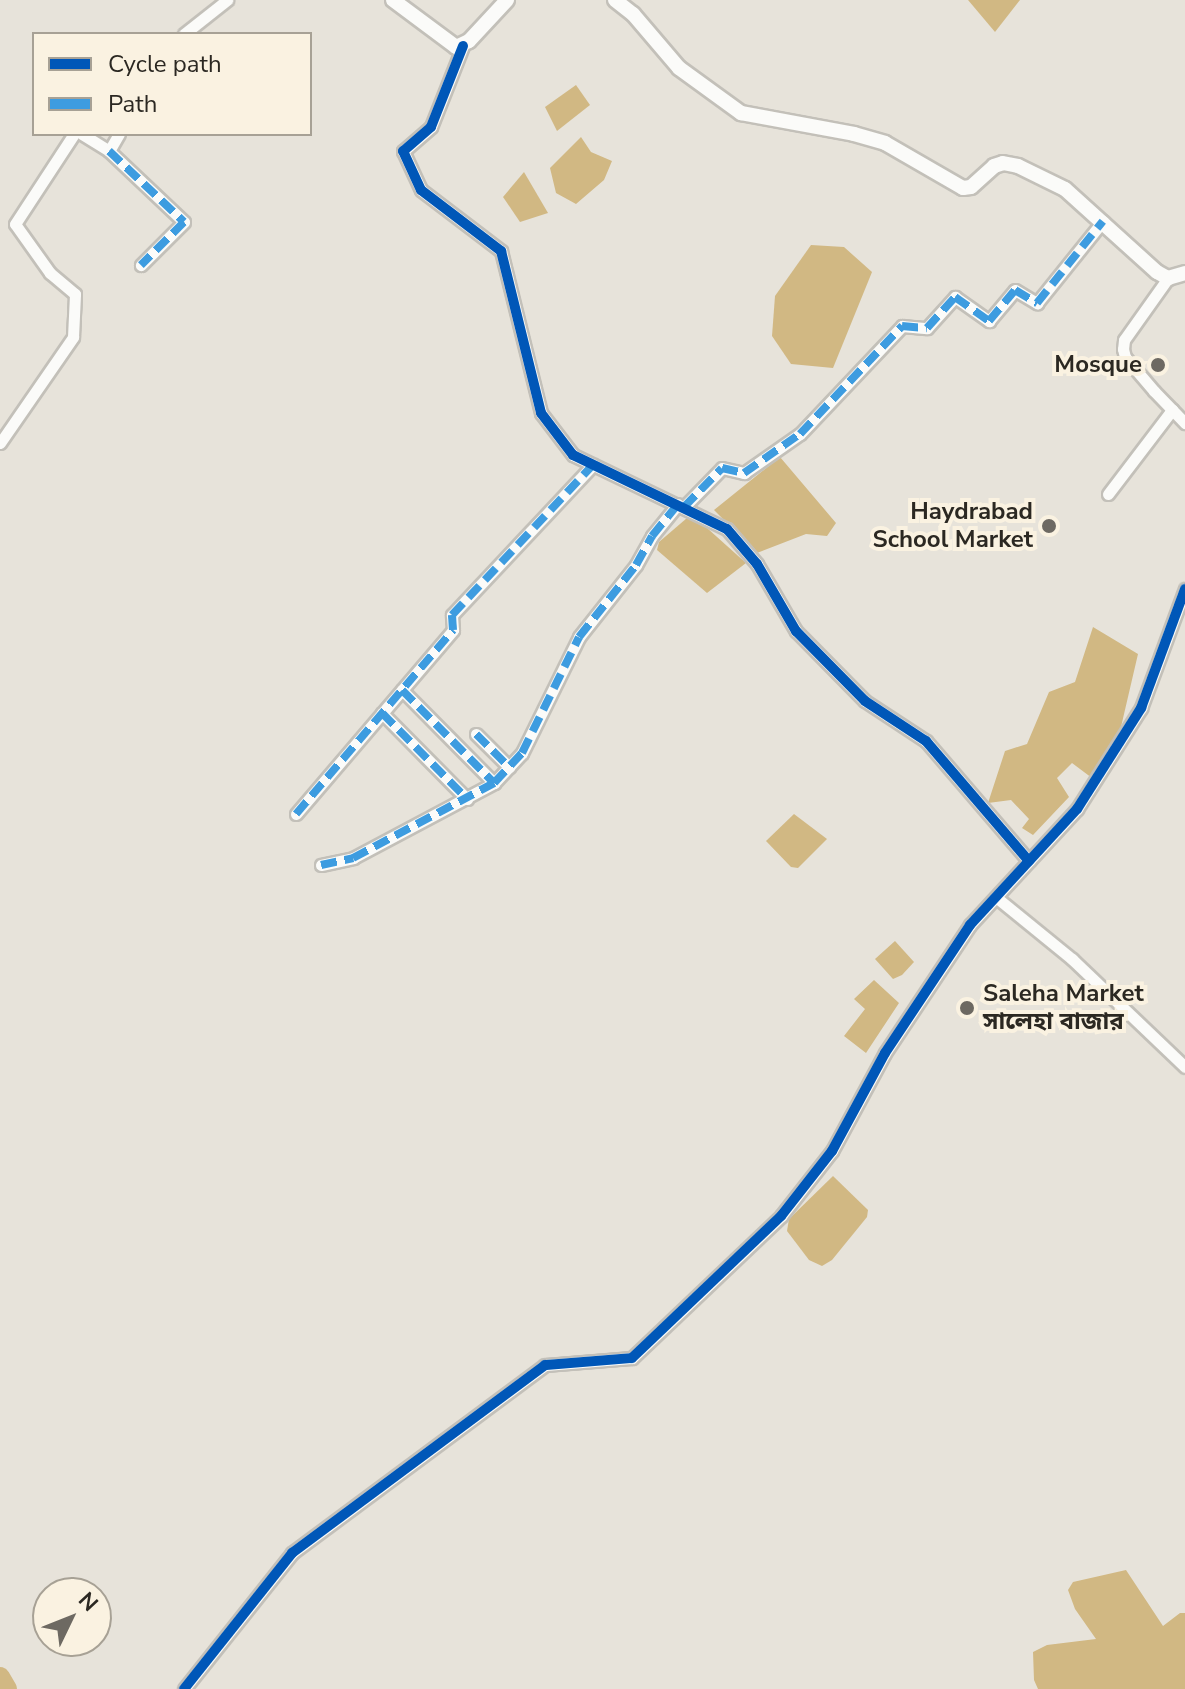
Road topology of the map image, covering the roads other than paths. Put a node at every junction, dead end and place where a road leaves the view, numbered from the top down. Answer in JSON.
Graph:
{"nodes":[{"id":1,"x":227,"y":0,"type":"edge"},
{"id":2,"x":393,"y":0,"type":"edge"},
{"id":3,"x":507,"y":0,"type":"edge"},
{"id":4,"x":615,"y":0,"type":"edge"},
{"id":5,"x":187,"y":32,"type":"edge"},
{"id":6,"x":463,"y":46,"type":"junction"},
{"id":7,"x":73,"y":136,"type":"edge"},
{"id":8,"x":85,"y":136,"type":"edge"},
{"id":9,"x":118,"y":136,"type":"edge"},
{"id":10,"x":109,"y":151,"type":"junction"},
{"id":11,"x":1103,"y":221,"type":"junction"},
{"id":12,"x":141,"y":265,"type":"dead end"},
{"id":13,"x":1185,"y":273,"type":"edge"},
{"id":14,"x":1168,"y":278,"type":"junction"},
{"id":15,"x":1172,"y":410,"type":"junction"},
{"id":16,"x":1185,"y":423,"type":"edge"},
{"id":17,"x":0,"y":443,"type":"edge"},
{"id":18,"x":593,"y":465,"type":"junction"},
{"id":19,"x":1108,"y":494,"type":"dead end"},
{"id":20,"x":681,"y":506,"type":"junction"},
{"id":21,"x":1185,"y":589,"type":"edge"},
{"id":22,"x":402,"y":690,"type":"junction"},
{"id":23,"x":382,"y":713,"type":"junction"},
{"id":24,"x":476,"y":734,"type":"dead end"},
{"id":25,"x":509,"y":767,"type":"junction"},
{"id":26,"x":494,"y":783,"type":"junction"},
{"id":27,"x":467,"y":799,"type":"junction"},
{"id":28,"x":296,"y":814,"type":"dead end"},
{"id":29,"x":1029,"y":861,"type":"junction"},
{"id":30,"x":321,"y":865,"type":"dead end"},
{"id":31,"x":997,"y":898,"type":"junction"},
{"id":32,"x":1185,"y":1067,"type":"edge"},
{"id":33,"x":184,"y":1689,"type":"edge"}],
"edges":[{"from":1,"to":5,"type":"street"},
{"from":2,"to":6,"type":"street"},
{"from":3,"to":6,"type":"street"},
{"from":4,"to":11,"type":"street"},
{"from":6,"to":18,"type":"street"},
{"from":7,"to":17,"type":"street"},
{"from":8,"to":10,"type":"street"},
{"from":9,"to":10,"type":"street"},
{"from":10,"to":12,"type":"street"},
{"from":11,"to":14,"type":"street"},
{"from":11,"to":20,"type":"street"},
{"from":13,"to":14,"type":"street"},
{"from":14,"to":15,"type":"street"},
{"from":15,"to":16,"type":"street"},
{"from":15,"to":19,"type":"street"},
{"from":18,"to":20,"type":"street"},
{"from":18,"to":22,"type":"street"},
{"from":20,"to":25,"type":"street"},
{"from":20,"to":29,"type":"street"},
{"from":21,"to":29,"type":"street"},
{"from":22,"to":23,"type":"street"},
{"from":22,"to":26,"type":"street"},
{"from":23,"to":27,"type":"street"},
{"from":23,"to":28,"type":"street"},
{"from":24,"to":25,"type":"street"},
{"from":25,"to":26,"type":"street"},
{"from":26,"to":27,"type":"street"},
{"from":27,"to":30,"type":"street"},
{"from":29,"to":31,"type":"street"},
{"from":31,"to":32,"type":"street"},
{"from":31,"to":33,"type":"street"}]}
